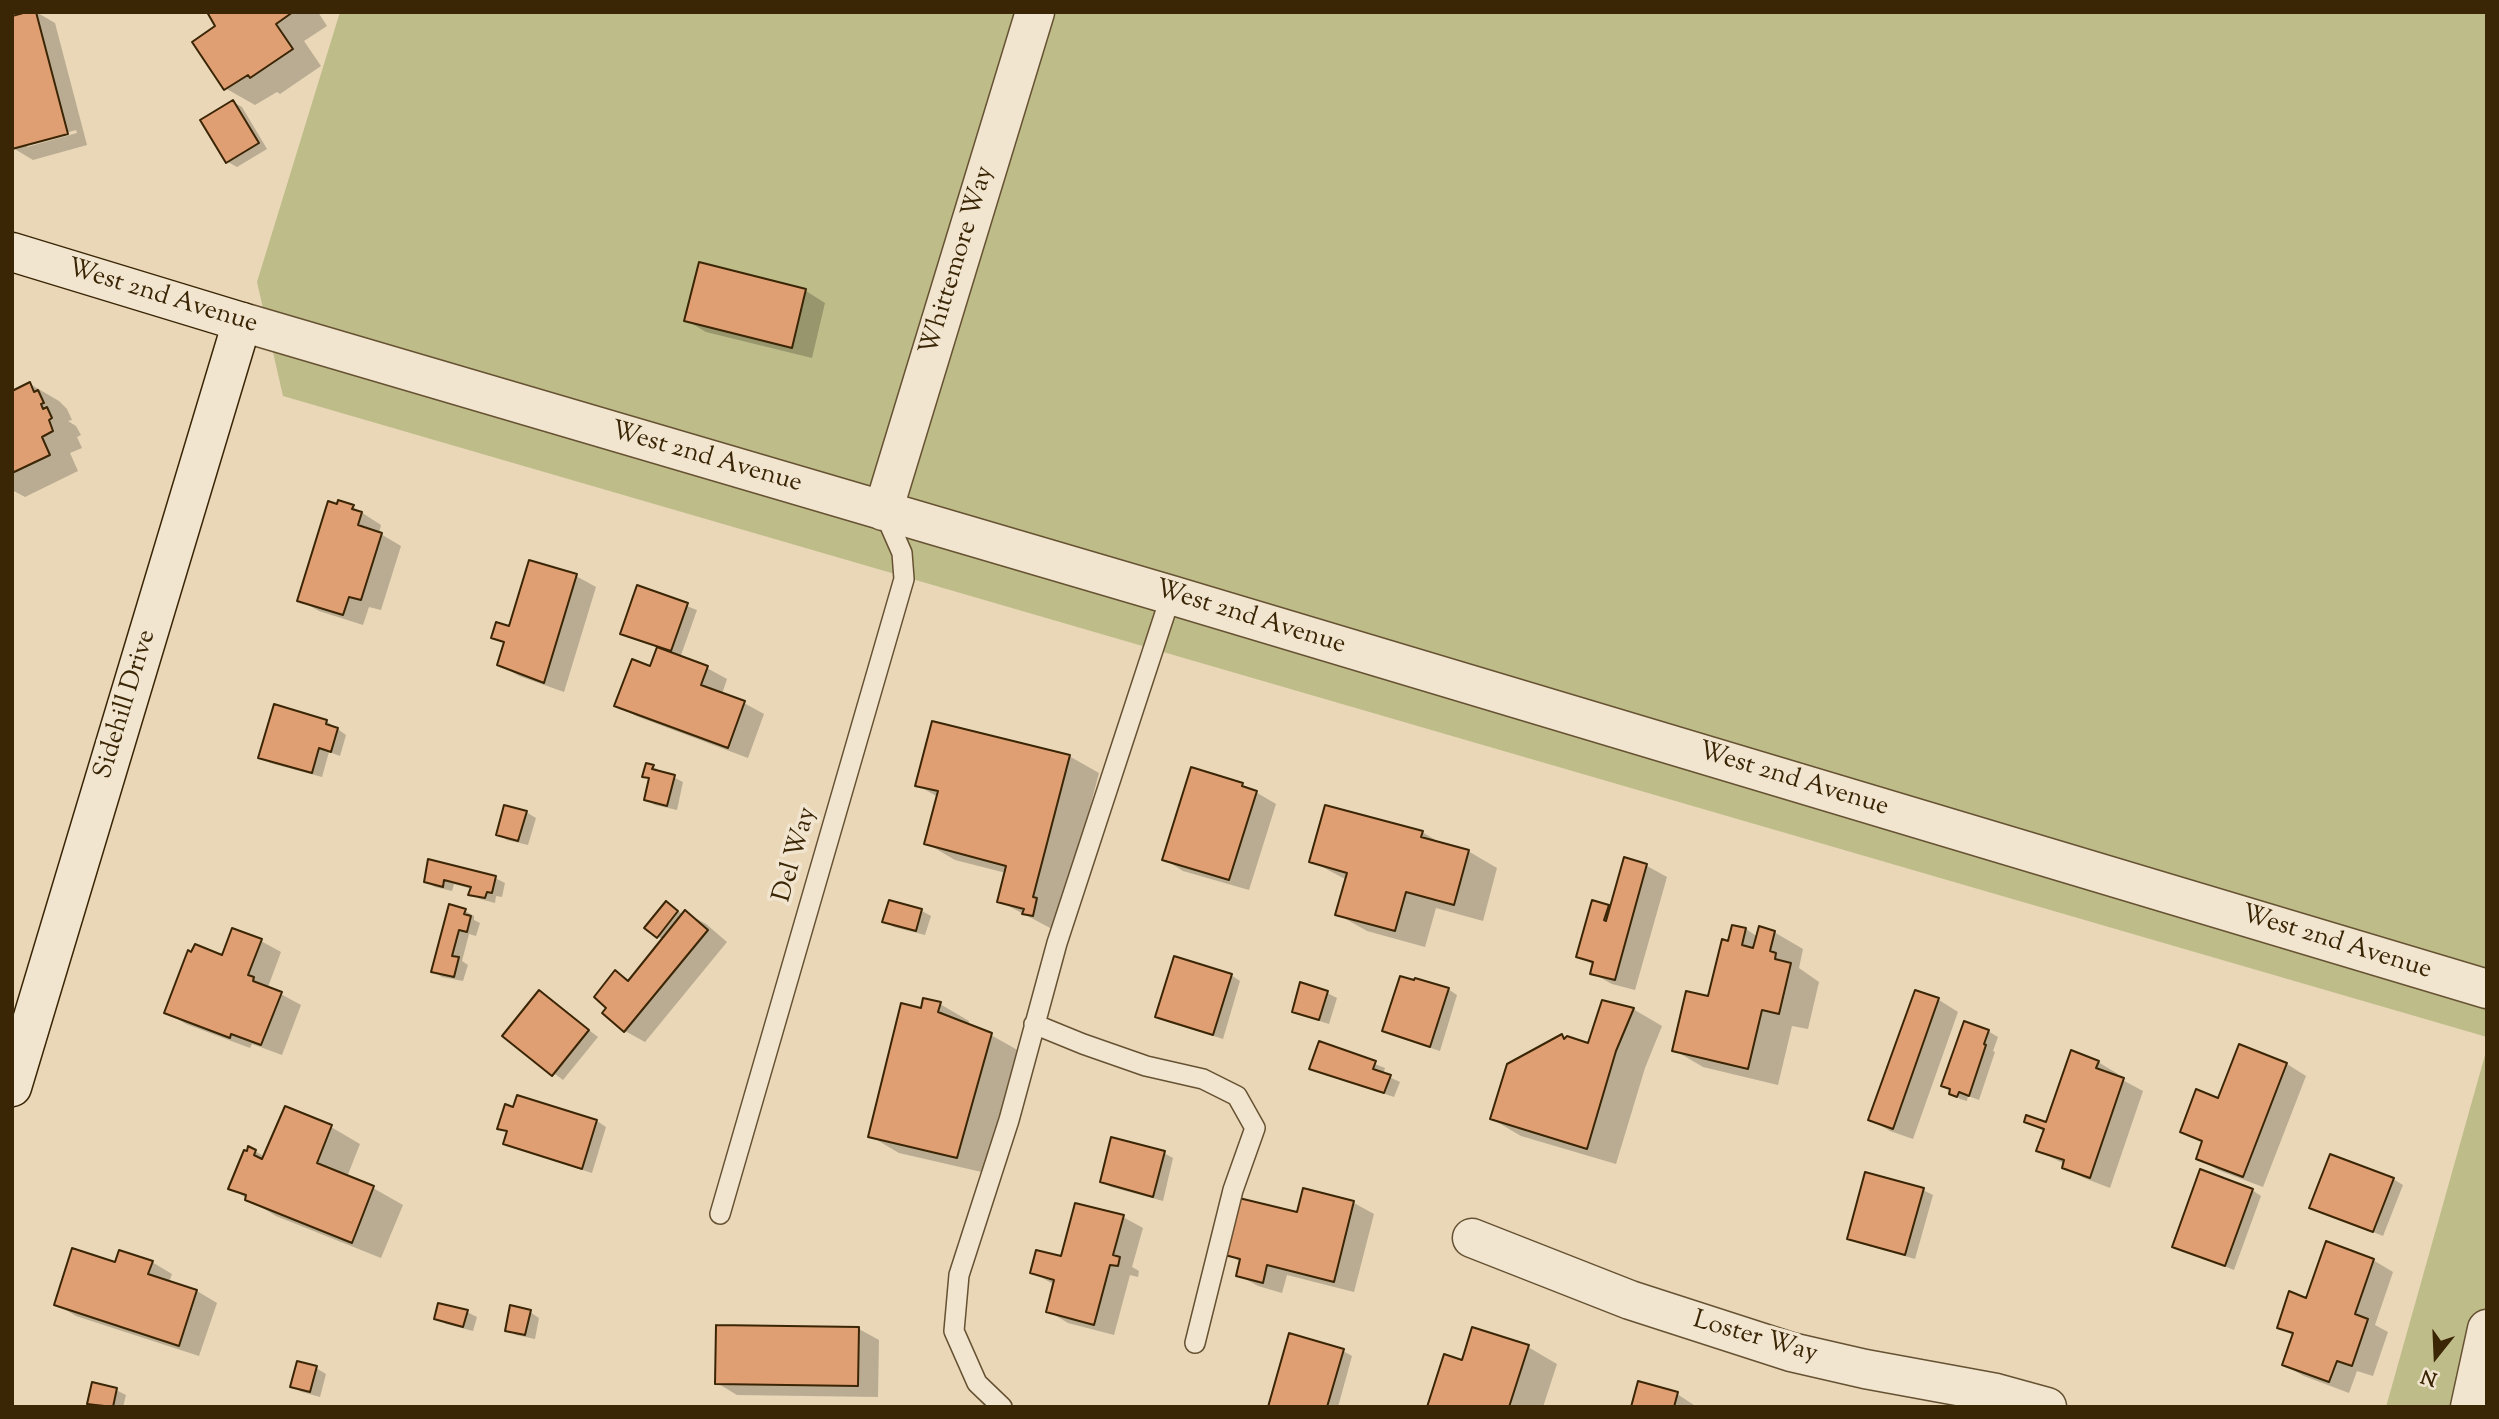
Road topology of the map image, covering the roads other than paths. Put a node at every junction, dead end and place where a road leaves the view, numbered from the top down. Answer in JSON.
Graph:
{"nodes":[{"id":1,"x":1035,"y":12,"type":"edge"},
{"id":2,"x":12,"y":251,"type":"edge"},
{"id":3,"x":242,"y":323,"type":"junction"},
{"id":4,"x":883,"y":511,"type":"junction"},
{"id":5,"x":1171,"y":595,"type":"junction"},
{"id":6,"x":2487,"y":989,"type":"edge"},
{"id":7,"x":1034,"y":1024,"type":"junction"},
{"id":8,"x":12,"y":1087,"type":"edge"},
{"id":9,"x":720,"y":1214,"type":"dead end"},
{"id":10,"x":1472,"y":1238,"type":"dead end"},
{"id":11,"x":2487,"y":1329,"type":"edge"},
{"id":12,"x":1195,"y":1343,"type":"dead end"},
{"id":13,"x":1002,"y":1407,"type":"edge"},
{"id":14,"x":2047,"y":1407,"type":"edge"},
{"id":15,"x":2470,"y":1407,"type":"edge"}],
"edges":[{"from":1,"to":4,"type":"street","name":"Whittemore Way"},
{"from":2,"to":3,"type":"street","name":"West 2nd Avenue"},
{"from":3,"to":4,"type":"street","name":"West 2nd Avenue"},
{"from":3,"to":8,"type":"street","name":"Sidehill Drive"},
{"from":4,"to":5,"type":"street","name":"West 2nd Avenue"},
{"from":4,"to":9,"type":"lane","name":"Del Way"},
{"from":5,"to":6,"type":"street","name":"West 2nd Avenue"},
{"from":5,"to":7,"type":"lane"},
{"from":7,"to":12,"type":"lane"},
{"from":7,"to":13,"type":"lane"},
{"from":10,"to":14,"type":"street","name":"Loster Way"},
{"from":11,"to":15,"type":"street"}]}
